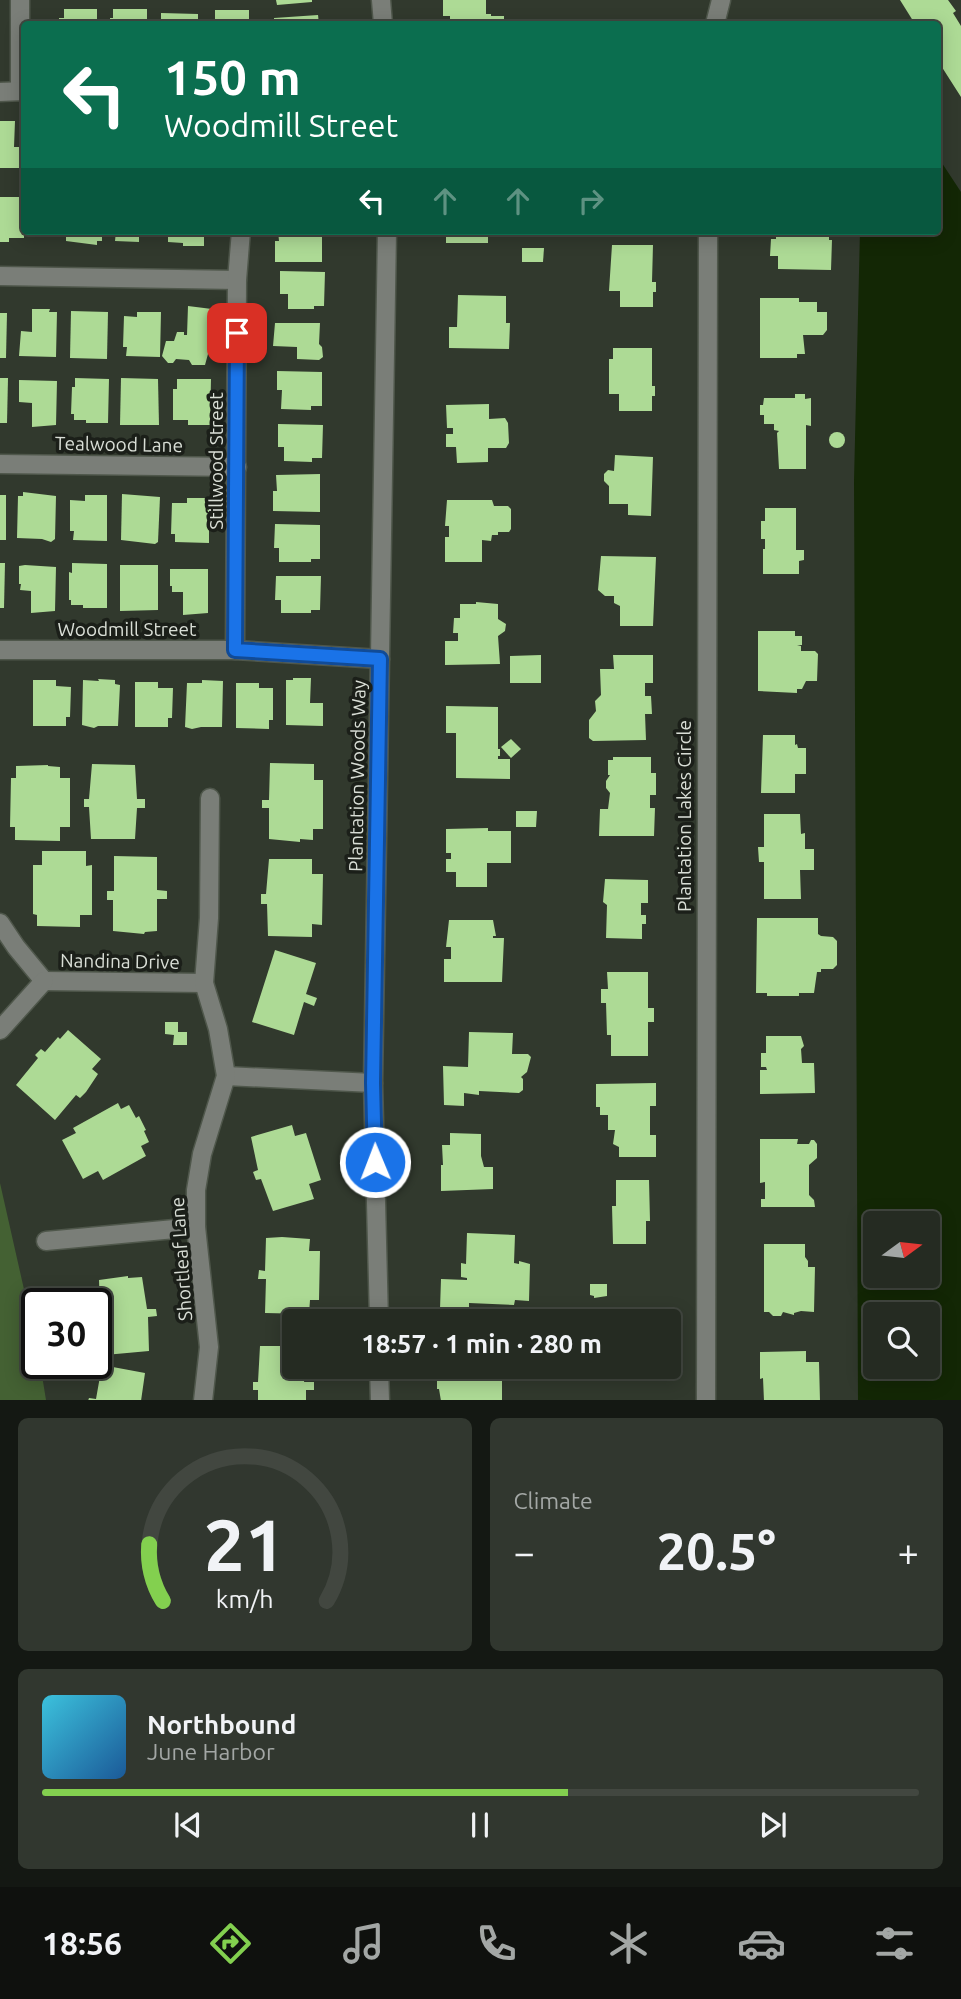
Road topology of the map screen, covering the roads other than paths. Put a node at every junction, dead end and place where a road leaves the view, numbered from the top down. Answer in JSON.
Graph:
{"nodes":[{"id":1,"x":20,"y":0,"type":"edge"},
{"id":2,"x":381,"y":0,"type":"edge"},
{"id":3,"x":721,"y":0,"type":"edge"},
{"id":4,"x":383,"y":21,"type":"edge"},
{"id":5,"x":716,"y":21,"type":"edge"},
{"id":6,"x":21,"y":46,"type":"edge"},
{"id":7,"x":21,"y":91,"type":"edge"},
{"id":8,"x":0,"y":92,"type":"edge"},
{"id":9,"x":241,"y":235,"type":"edge"},
{"id":10,"x":387,"y":235,"type":"edge"},
{"id":11,"x":708,"y":235,"type":"edge"},
{"id":12,"x":0,"y":276,"type":"edge"},
{"id":13,"x":237,"y":280,"type":"junction"},
{"id":14,"x":0,"y":464,"type":"edge"},
{"id":15,"x":237,"y":467,"type":"junction"},
{"id":16,"x":0,"y":650,"type":"edge"},
{"id":17,"x":235,"y":650,"type":"junction"},
{"id":18,"x":380,"y":659,"type":"junction"},
{"id":19,"x":210,"y":798,"type":"dead end"},
{"id":20,"x":0,"y":923,"type":"edge"},
{"id":21,"x":44,"y":981,"type":"junction"},
{"id":22,"x":204,"y":984,"type":"junction"},
{"id":23,"x":0,"y":1030,"type":"edge"},
{"id":24,"x":226,"y":1076,"type":"junction"},
{"id":25,"x":373,"y":1083,"type":"junction"},
{"id":26,"x":196,"y":1227,"type":"junction"},
{"id":27,"x":46,"y":1241,"type":"dead end"},
{"id":28,"x":379,"y":1309,"type":"edge"},
{"id":29,"x":380,"y":1379,"type":"edge"},
{"id":30,"x":203,"y":1400,"type":"edge"},
{"id":31,"x":380,"y":1400,"type":"edge"},
{"id":32,"x":706,"y":1400,"type":"edge"}],
"edges":[{"from":1,"to":6,"type":"street"},
{"from":2,"to":4,"type":"street"},
{"from":3,"to":5,"type":"street"},
{"from":7,"to":8,"type":"street"},
{"from":9,"to":13,"type":"street","name":"Stillwood Street"},
{"from":10,"to":18,"type":"street","name":"Plantation Woods Way"},
{"from":11,"to":32,"type":"street","name":"Plantation Lakes Circle"},
{"from":12,"to":13,"type":"street"},
{"from":13,"to":15,"type":"street","name":"Stillwood Street"},
{"from":14,"to":15,"type":"street","name":"Tealwood Lane"},
{"from":15,"to":17,"type":"street","name":"Stillwood Street"},
{"from":16,"to":17,"type":"street","name":"Woodmill Street"},
{"from":17,"to":18,"type":"street","name":"Woodmill Street"},
{"from":18,"to":25,"type":"street","name":"Plantation Woods Way"},
{"from":19,"to":22,"type":"street"},
{"from":20,"to":21,"type":"street"},
{"from":21,"to":22,"type":"street","name":"Nandina Drive"},
{"from":21,"to":23,"type":"street"},
{"from":22,"to":24,"type":"street","name":"Nandina Drive"},
{"from":24,"to":25,"type":"street"},
{"from":24,"to":26,"type":"street","name":"Shortleaf Lane"},
{"from":25,"to":28,"type":"street","name":"Plantation Woods Way"},
{"from":26,"to":27,"type":"street"},
{"from":26,"to":30,"type":"street","name":"Shortleaf Lane"},
{"from":29,"to":31,"type":"street"}]}
